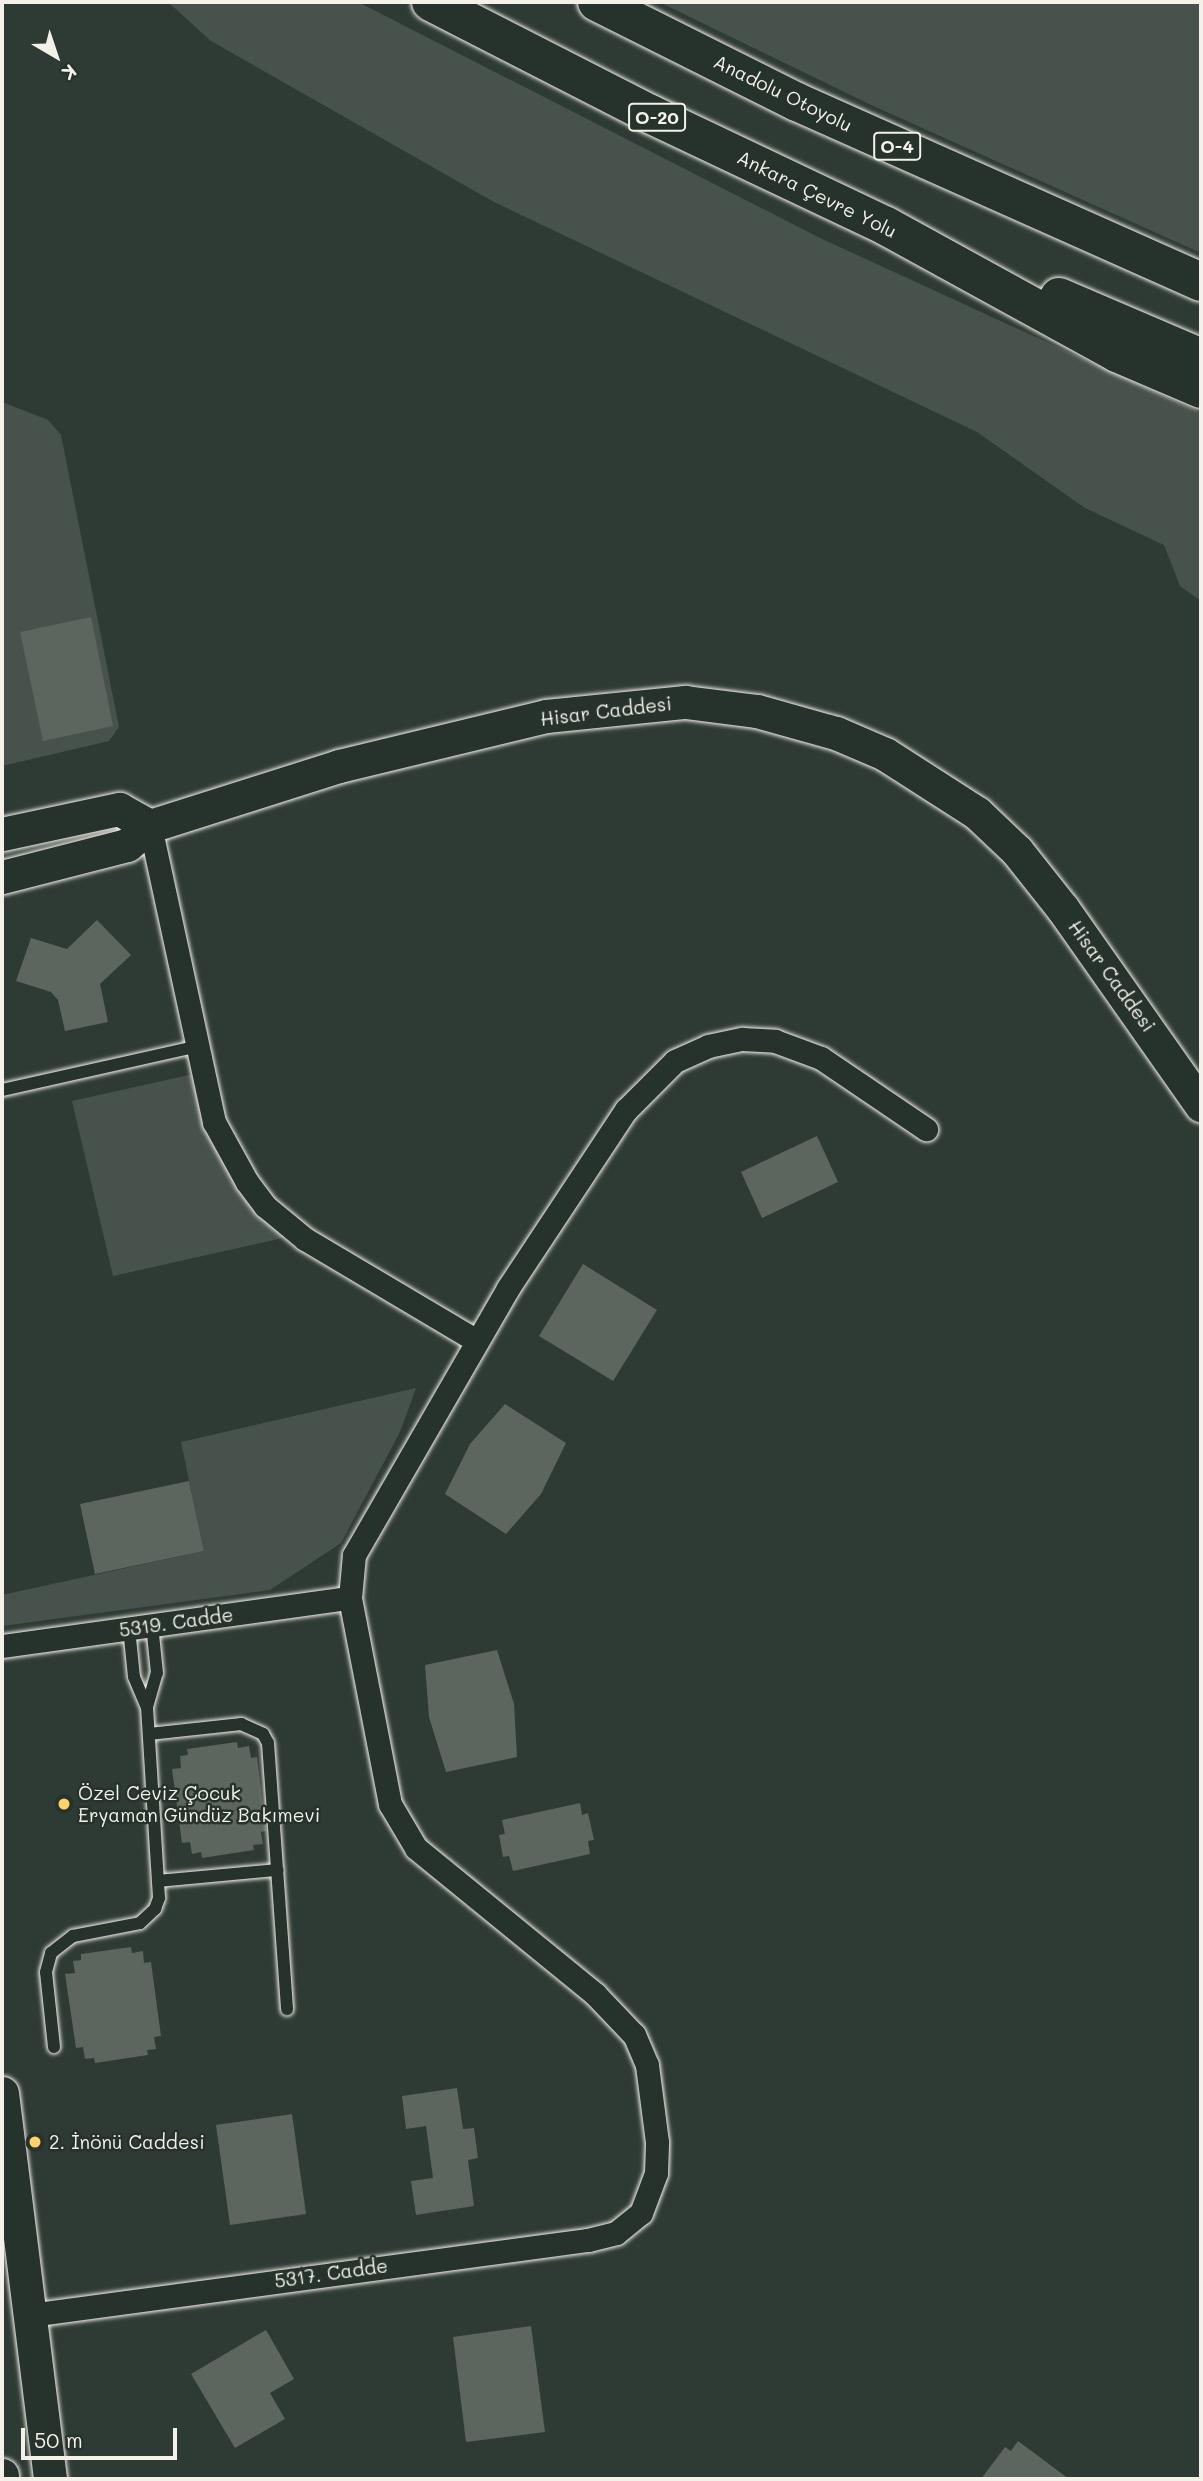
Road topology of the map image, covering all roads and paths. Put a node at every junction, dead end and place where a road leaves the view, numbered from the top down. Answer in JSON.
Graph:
{"nodes":[{"id":1,"x":431,"y":2,"type":"edge"},
{"id":2,"x":597,"y":2,"type":"edge"},
{"id":3,"x":886,"y":226,"type":"junction"},
{"id":4,"x":1201,"y":282,"type":"edge"},
{"id":5,"x":1201,"y":358,"type":"edge"},
{"id":6,"x":1201,"y":389,"type":"edge"},
{"id":7,"x":150,"y":826,"type":"junction"},
{"id":8,"x":2,"y":834,"type":"edge"},
{"id":9,"x":2,"y":877,"type":"edge"},
{"id":10,"x":195,"y":1047,"type":"junction"},
{"id":11,"x":2,"y":1090,"type":"edge"},
{"id":12,"x":1201,"y":1104,"type":"edge"},
{"id":13,"x":926,"y":1129,"type":"dead end"},
{"id":14,"x":477,"y":1341,"type":"junction"},
{"id":15,"x":350,"y":1598,"type":"junction"},
{"id":16,"x":141,"y":1627,"type":"junction"},
{"id":17,"x":2,"y":1646,"type":"edge"},
{"id":18,"x":147,"y":1707,"type":"junction"},
{"id":19,"x":149,"y":1734,"type":"junction"},
{"id":20,"x":277,"y":1870,"type":"junction"},
{"id":21,"x":158,"y":1881,"type":"junction"},
{"id":22,"x":287,"y":2009,"type":"dead end"},
{"id":23,"x":54,"y":2047,"type":"dead end"},
{"id":24,"x":2,"y":2094,"type":"edge"},
{"id":25,"x":30,"y":2315,"type":"junction"},
{"id":26,"x":50,"y":2479,"type":"edge"}],
"edges":[{"from":1,"to":3,"type":"highway","name":"Ankara Çevre Yolu","number":"O-20"},
{"from":2,"to":4,"type":"highway","name":"Anadolu Otoyolu","number":"O-4"},
{"from":3,"to":5,"type":"highway"},
{"from":3,"to":6,"type":"highway","name":"Ankara Çevre Yolu","number":"O-20"},
{"from":7,"to":8,"type":"street"},
{"from":7,"to":9,"type":"street","name":"Hisar Caddesi"},
{"from":7,"to":10,"type":"street"},
{"from":7,"to":12,"type":"street","name":"Hisar Caddesi"},
{"from":10,"to":11,"type":"lane"},
{"from":10,"to":14,"type":"street"},
{"from":13,"to":14,"type":"street"},
{"from":14,"to":15,"type":"street"},
{"from":15,"to":16,"type":"street","name":"5319. Cadde"},
{"from":15,"to":25,"type":"street","name":"5317. Cadde"},
{"from":16,"to":17,"type":"street","name":"5319. Cadde"},
{"from":16,"to":18,"type":"lane"},
{"from":16,"to":18,"type":"lane"},
{"from":18,"to":19,"type":"lane"},
{"from":19,"to":20,"type":"lane"},
{"from":19,"to":21,"type":"lane"},
{"from":20,"to":21,"type":"lane"},
{"from":20,"to":22,"type":"lane"},
{"from":21,"to":23,"type":"lane"},
{"from":24,"to":25,"type":"street"},
{"from":25,"to":26,"type":"street"}]}
